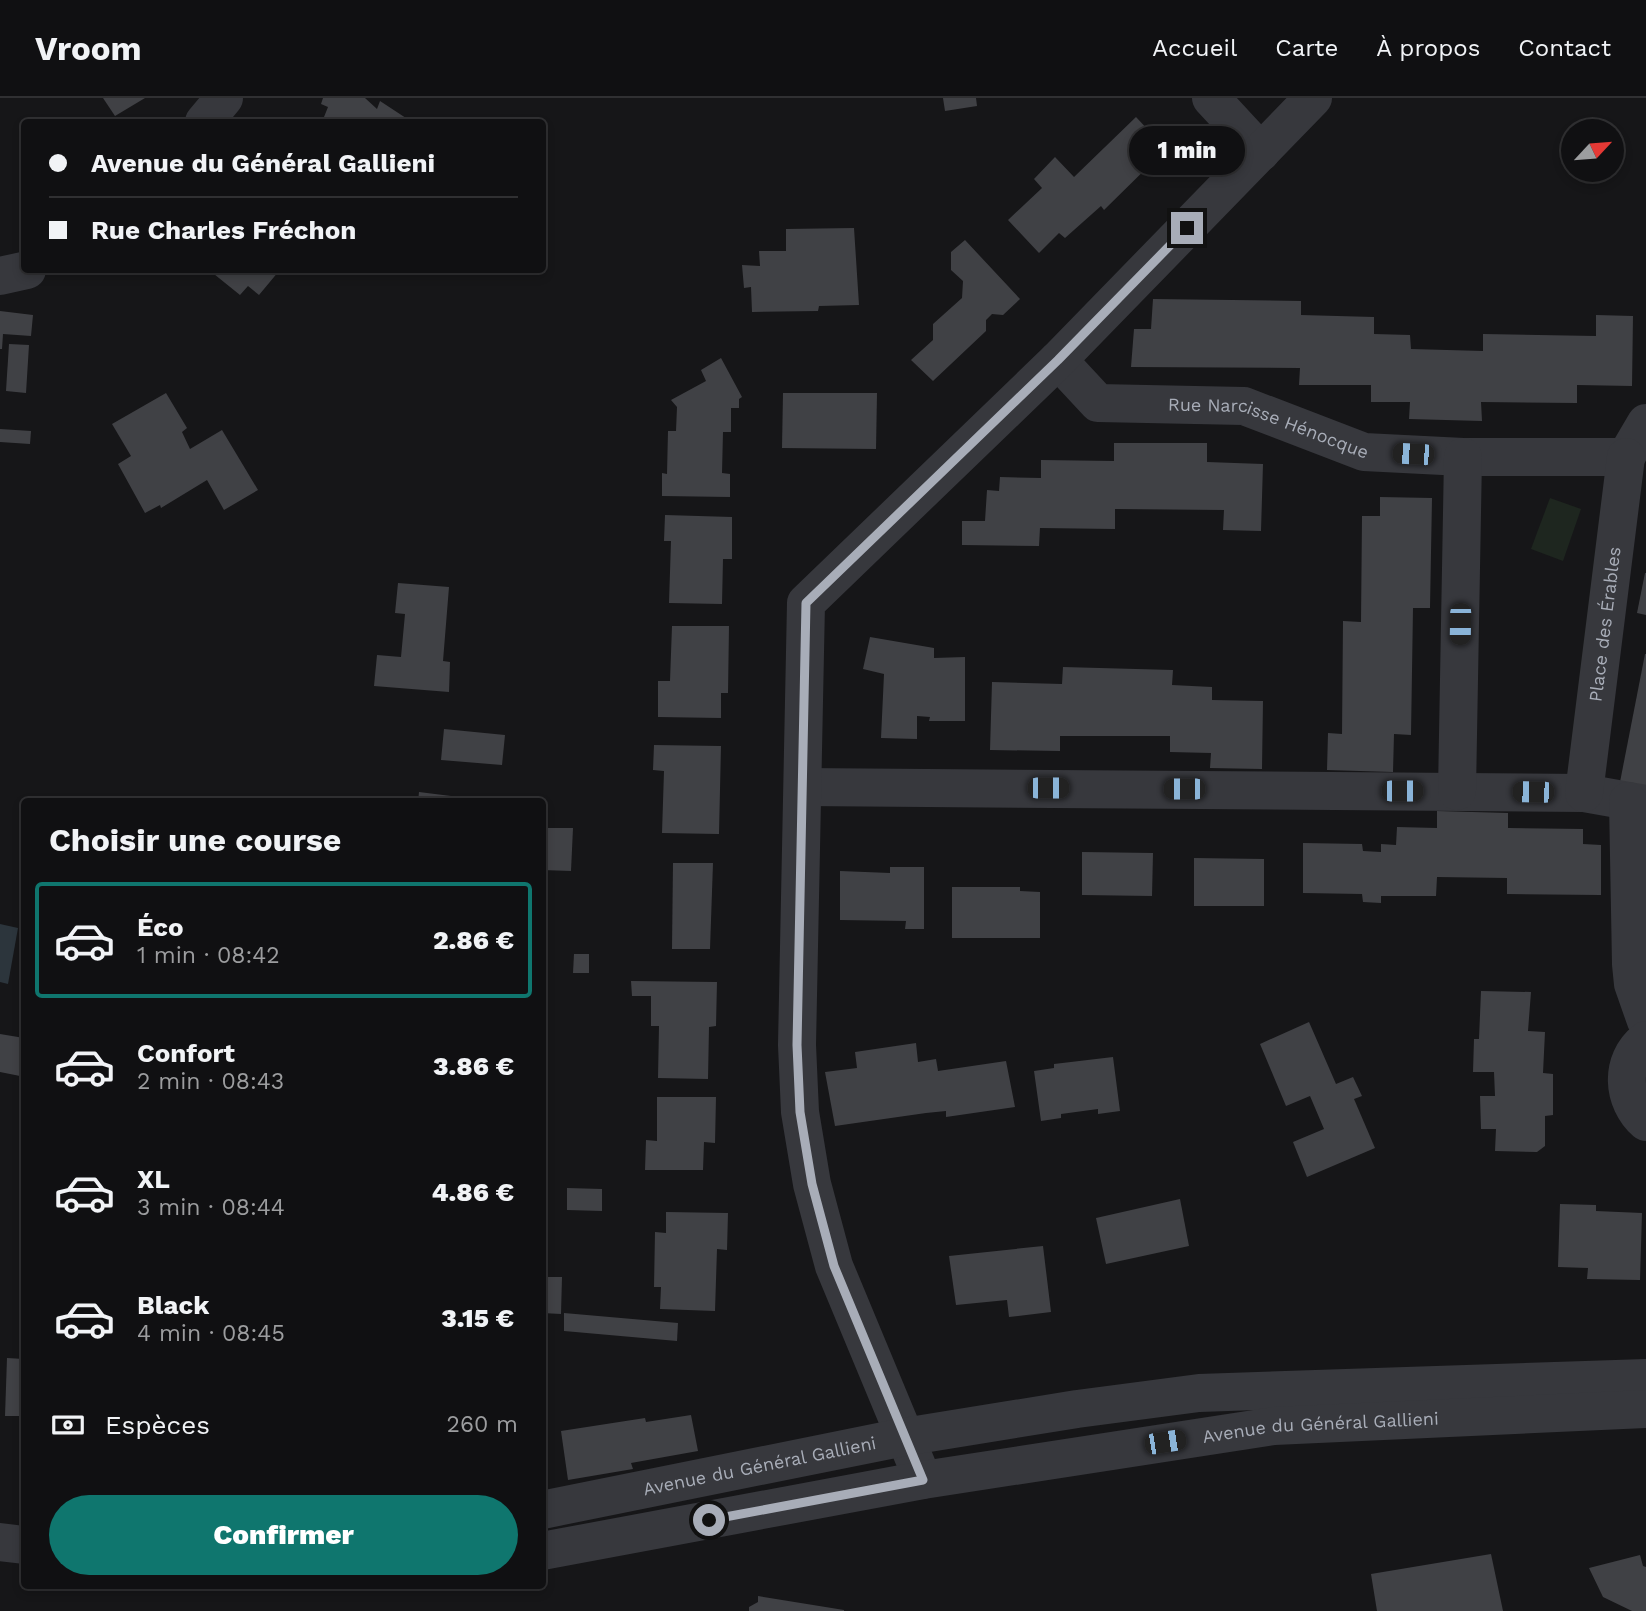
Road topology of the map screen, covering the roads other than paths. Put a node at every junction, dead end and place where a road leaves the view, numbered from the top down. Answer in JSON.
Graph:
{"nodes":[{"id":1,"x":224,"y":98,"type":"edge"},
{"id":2,"x":1210,"y":98,"type":"edge"},
{"id":3,"x":1313,"y":98,"type":"edge"},
{"id":4,"x":206,"y":119,"type":"edge"},
{"id":5,"x":1261,"y":152,"type":"junction"},
{"id":6,"x":21,"y":271,"type":"edge"},
{"id":7,"x":0,"y":276,"type":"edge"},
{"id":8,"x":1058,"y":360,"type":"junction"},
{"id":9,"x":1646,"y":423,"type":"edge"},
{"id":10,"x":1463,"y":457,"type":"junction"},
{"id":11,"x":1626,"y":457,"type":"junction"},
{"id":12,"x":803,"y":787,"type":"junction"},
{"id":13,"x":1457,"y":791,"type":"junction"},
{"id":14,"x":1584,"y":793,"type":"junction"},
{"id":15,"x":1637,"y":802,"type":"edge"},
{"id":16,"x":1646,"y":1021,"type":"edge"},
{"id":17,"x":1646,"y":1040,"type":"edge"},
{"id":18,"x":1646,"y":1122,"type":"edge"},
{"id":19,"x":1646,"y":1378,"type":"edge"},
{"id":20,"x":1077,"y":1409,"type":"junction"},
{"id":21,"x":1646,"y":1409,"type":"edge"},
{"id":22,"x":904,"y":1437,"type":"junction"},
{"id":23,"x":1083,"y":1455,"type":"junction"},
{"id":24,"x":923,"y":1480,"type":"junction"},
{"id":25,"x":546,"y":1509,"type":"edge"},
{"id":26,"x":0,"y":1542,"type":"edge"},
{"id":27,"x":21,"y":1545,"type":"edge"},
{"id":28,"x":546,"y":1550,"type":"edge"}],
"edges":[{"from":1,"to":4,"type":"street"},
{"from":2,"to":5,"type":"street"},
{"from":3,"to":5,"type":"street"},
{"from":5,"to":8,"type":"street"},
{"from":6,"to":7,"type":"street"},
{"from":8,"to":10,"type":"street","name":"Rue Narcisse Hénocque"},
{"from":8,"to":12,"type":"street"},
{"from":9,"to":11,"type":"street"},
{"from":10,"to":11,"type":"street","name":"Rue Narcisse Hénocque"},
{"from":10,"to":13,"type":"street"},
{"from":11,"to":14,"type":"street","name":"Place des Érables"},
{"from":12,"to":13,"type":"street"},
{"from":12,"to":22,"type":"street"},
{"from":13,"to":14,"type":"street"},
{"from":14,"to":15,"type":"street"},
{"from":15,"to":16,"type":"street"},
{"from":17,"to":18,"type":"street"},
{"from":19,"to":20,"type":"street","name":"Avenue du Général Gallieni"},
{"from":20,"to":22,"type":"street","name":"Avenue du Général Gallieni"},
{"from":20,"to":23,"type":"street"},
{"from":21,"to":23,"type":"street","name":"Avenue du Général Gallieni"},
{"from":22,"to":24,"type":"street"},
{"from":22,"to":25,"type":"street","name":"Avenue du Général Gallieni"},
{"from":23,"to":24,"type":"street","name":"Avenue du Général Gallieni"},
{"from":24,"to":28,"type":"street","name":"Avenue du Général Gallieni"},
{"from":26,"to":27,"type":"street"}]}
